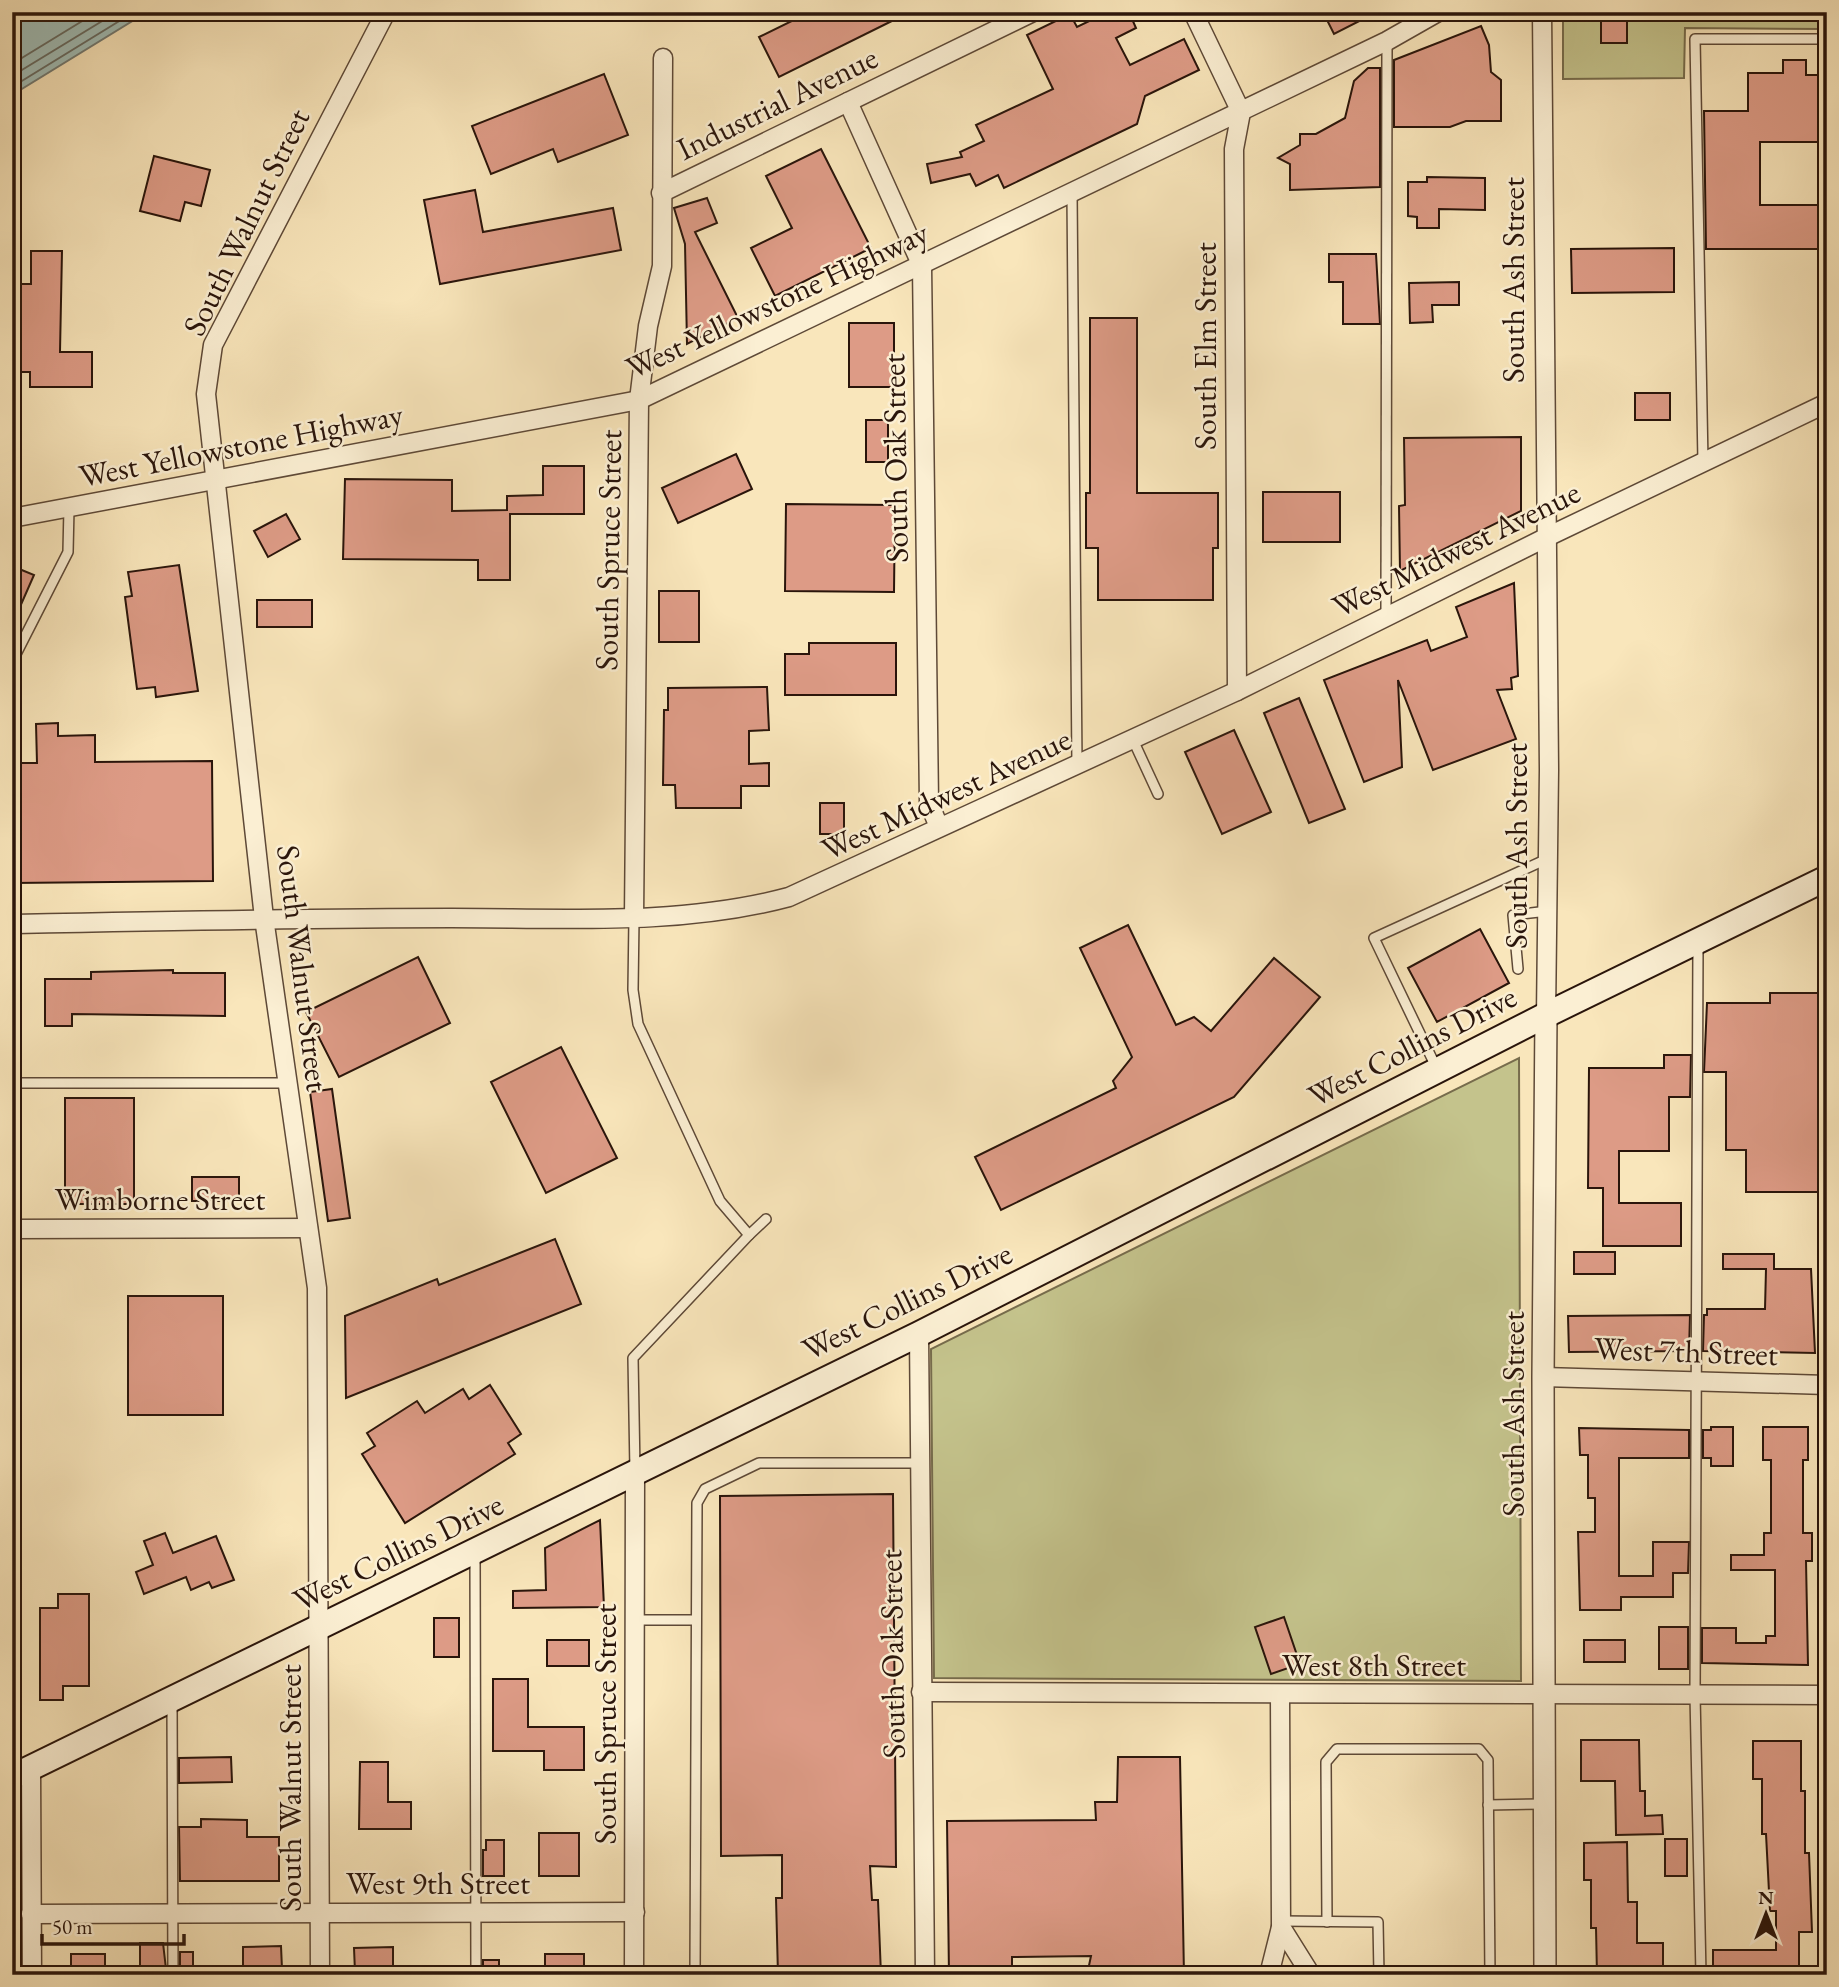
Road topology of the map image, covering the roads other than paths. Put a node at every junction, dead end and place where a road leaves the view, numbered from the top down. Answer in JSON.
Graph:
{"nodes":[{"id":1,"x":386,"y":12,"type":"edge"},
{"id":2,"x":1033,"y":12,"type":"edge"},
{"id":3,"x":1193,"y":12,"type":"edge"},
{"id":4,"x":1438,"y":12,"type":"edge"},
{"id":5,"x":1542,"y":12,"type":"edge"},
{"id":6,"x":1827,"y":39,"type":"edge"},
{"id":7,"x":1387,"y":41,"type":"junction"},
{"id":8,"x":663,"y":58,"type":"dead end"},
{"id":9,"x":848,"y":102,"type":"junction"},
{"id":10,"x":1241,"y":112,"type":"junction"},
{"id":11,"x":661,"y":193,"type":"junction"},
{"id":12,"x":1072,"y":193,"type":"junction"},
{"id":13,"x":922,"y":266,"type":"junction"},
{"id":14,"x":639,"y":400,"type":"junction"},
{"id":15,"x":1827,"y":403,"type":"edge"},
{"id":16,"x":1703,"y":462,"type":"junction"},
{"id":17,"x":217,"y":479,"type":"junction"},
{"id":18,"x":69,"y":508,"type":"junction"},
{"id":19,"x":12,"y":518,"type":"edge"},
{"id":20,"x":1547,"y":537,"type":"junction"},
{"id":21,"x":1386,"y":617,"type":"junction"},
{"id":22,"x":12,"y":662,"type":"edge"},
{"id":23,"x":1237,"y":691,"type":"junction"},
{"id":24,"x":1133,"y":740,"type":"junction"},
{"id":25,"x":1077,"y":767,"type":"junction"},
{"id":26,"x":1157,"y":794,"type":"dead end"},
{"id":27,"x":939,"y":827,"type":"junction"},
{"id":28,"x":1548,"y":859,"type":"junction"},
{"id":29,"x":1827,"y":878,"type":"edge"},
{"id":30,"x":1548,"y":911,"type":"junction"},
{"id":31,"x":264,"y":918,"type":"junction"},
{"id":32,"x":634,"y":918,"type":"junction"},
{"id":33,"x":12,"y":924,"type":"edge"},
{"id":34,"x":1699,"y":942,"type":"junction"},
{"id":35,"x":1518,"y":969,"type":"dead end"},
{"id":36,"x":1546,"y":1015,"type":"junction"},
{"id":37,"x":1438,"y":1071,"type":"junction"},
{"id":38,"x":12,"y":1083,"type":"edge"},
{"id":39,"x":288,"y":1083,"type":"junction"},
{"id":40,"x":766,"y":1219,"type":"dead end"},
{"id":41,"x":308,"y":1228,"type":"junction"},
{"id":42,"x":12,"y":1229,"type":"edge"},
{"id":43,"x":749,"y":1235,"type":"junction"},
{"id":44,"x":919,"y":1334,"type":"junction"},
{"id":45,"x":1543,"y":1377,"type":"junction"},
{"id":46,"x":1697,"y":1380,"type":"junction"},
{"id":47,"x":1827,"y":1385,"type":"edge"},
{"id":48,"x":920,"y":1463,"type":"junction"},
{"id":49,"x":635,"y":1472,"type":"junction"},
{"id":50,"x":475,"y":1551,"type":"junction"},
{"id":51,"x":635,"y":1620,"type":"junction"},
{"id":52,"x":696,"y":1620,"type":"junction"},
{"id":53,"x":321,"y":1628,"type":"junction"},
{"id":54,"x":921,"y":1692,"type":"junction"},
{"id":55,"x":1280,"y":1695,"type":"junction"},
{"id":56,"x":1695,"y":1695,"type":"junction"},
{"id":57,"x":1827,"y":1695,"type":"edge"},
{"id":58,"x":1546,"y":1696,"type":"junction"},
{"id":59,"x":172,"y":1700,"type":"junction"},
{"id":60,"x":21,"y":1772,"type":"edge"},
{"id":61,"x":1545,"y":1804,"type":"junction"},
{"id":62,"x":1488,"y":1805,"type":"junction"},
{"id":63,"x":475,"y":1912,"type":"junction"},
{"id":64,"x":635,"y":1912,"type":"junction"},
{"id":65,"x":172,"y":1913,"type":"junction"},
{"id":66,"x":320,"y":1913,"type":"junction"},
{"id":67,"x":31,"y":1914,"type":"junction"},
{"id":68,"x":1327,"y":1922,"type":"junction"},
{"id":69,"x":1281,"y":1924,"type":"junction"},
{"id":70,"x":32,"y":1975,"type":"edge"},
{"id":71,"x":173,"y":1975,"type":"edge"},
{"id":72,"x":320,"y":1975,"type":"edge"},
{"id":73,"x":476,"y":1975,"type":"edge"},
{"id":74,"x":634,"y":1975,"type":"edge"},
{"id":75,"x":695,"y":1975,"type":"edge"},
{"id":76,"x":925,"y":1975,"type":"edge"},
{"id":77,"x":1269,"y":1975,"type":"edge"},
{"id":78,"x":1311,"y":1975,"type":"edge"},
{"id":79,"x":1379,"y":1975,"type":"edge"},
{"id":80,"x":1490,"y":1975,"type":"edge"},
{"id":81,"x":1545,"y":1975,"type":"edge"},
{"id":82,"x":1700,"y":1975,"type":"edge"}],
"edges":[{"from":1,"to":17,"type":"street","name":"South Walnut Street"},
{"from":2,"to":9,"type":"street","name":"Industrial Avenue"},
{"from":3,"to":10,"type":"street"},
{"from":4,"to":7,"type":"street","name":"West Yellowstone Highway"},
{"from":5,"to":20,"type":"street","name":"South Ash Street"},
{"from":6,"to":16,"type":"lane"},
{"from":7,"to":10,"type":"street","name":"West Yellowstone Highway"},
{"from":7,"to":21,"type":"lane"},
{"from":8,"to":11,"type":"street","name":"South Spruce Street"},
{"from":9,"to":11,"type":"street","name":"Industrial Avenue"},
{"from":9,"to":13,"type":"street","name":"South Oak Street"},
{"from":10,"to":12,"type":"street","name":"West Yellowstone Highway"},
{"from":10,"to":23,"type":"street","name":"South Elm Street"},
{"from":11,"to":14,"type":"street","name":"South Spruce Street"},
{"from":12,"to":13,"type":"street","name":"West Yellowstone Highway"},
{"from":12,"to":25,"type":"lane"},
{"from":13,"to":14,"type":"street","name":"West Yellowstone Highway"},
{"from":13,"to":27,"type":"street","name":"South Oak Street"},
{"from":14,"to":17,"type":"street","name":"West Yellowstone Highway"},
{"from":14,"to":32,"type":"street","name":"South Spruce Street"},
{"from":15,"to":16,"type":"street","name":"West Midwest Avenue"},
{"from":16,"to":20,"type":"street","name":"West Midwest Avenue"},
{"from":17,"to":18,"type":"street","name":"West Yellowstone Highway"},
{"from":17,"to":31,"type":"street","name":"South Walnut Street"},
{"from":18,"to":19,"type":"street","name":"West Yellowstone Highway"},
{"from":18,"to":22,"type":"lane"},
{"from":20,"to":21,"type":"street","name":"West Midwest Avenue"},
{"from":20,"to":28,"type":"street","name":"South Ash Street"},
{"from":21,"to":23,"type":"street","name":"West Midwest Avenue"},
{"from":23,"to":24,"type":"street","name":"West Midwest Avenue"},
{"from":24,"to":25,"type":"street","name":"West Midwest Avenue"},
{"from":24,"to":26,"type":"lane"},
{"from":25,"to":27,"type":"street","name":"West Midwest Avenue"},
{"from":27,"to":32,"type":"street","name":"West Midwest Avenue"},
{"from":28,"to":30,"type":"street","name":"South Ash Street"},
{"from":28,"to":37,"type":"lane"},
{"from":29,"to":34,"type":"main road","name":"West Collins Drive"},
{"from":30,"to":35,"type":"lane"},
{"from":30,"to":36,"type":"street","name":"South Ash Street"},
{"from":31,"to":32,"type":"street","name":"West Midwest Avenue"},
{"from":31,"to":33,"type":"street","name":"West Midwest Avenue"},
{"from":31,"to":39,"type":"street","name":"South Walnut Street"},
{"from":32,"to":43,"type":"lane"},
{"from":34,"to":36,"type":"main road","name":"West Collins Drive"},
{"from":34,"to":46,"type":"lane"},
{"from":36,"to":37,"type":"main road","name":"West Collins Drive"},
{"from":36,"to":45,"type":"street","name":"South Ash Street"},
{"from":37,"to":44,"type":"main road","name":"West Collins Drive"},
{"from":38,"to":39,"type":"lane"},
{"from":39,"to":41,"type":"street","name":"South Walnut Street"},
{"from":40,"to":43,"type":"lane"},
{"from":41,"to":42,"type":"street","name":"Wimborne Street"},
{"from":41,"to":53,"type":"street","name":"South Walnut Street"},
{"from":43,"to":49,"type":"lane"},
{"from":44,"to":48,"type":"street","name":"South Oak Street"},
{"from":44,"to":49,"type":"main road","name":"West Collins Drive"},
{"from":45,"to":46,"type":"street","name":"West 7th Street"},
{"from":45,"to":58,"type":"street","name":"South Ash Street"},
{"from":46,"to":47,"type":"street","name":"West 7th Street"},
{"from":46,"to":56,"type":"lane"},
{"from":48,"to":52,"type":"lane"},
{"from":48,"to":54,"type":"street","name":"South Oak Street"},
{"from":49,"to":50,"type":"main road","name":"West Collins Drive"},
{"from":49,"to":51,"type":"street","name":"South Spruce Street"},
{"from":50,"to":53,"type":"main road","name":"West Collins Drive"},
{"from":50,"to":63,"type":"lane"},
{"from":51,"to":52,"type":"lane"},
{"from":51,"to":64,"type":"street","name":"South Spruce Street"},
{"from":52,"to":75,"type":"lane"},
{"from":53,"to":59,"type":"main road","name":"West Collins Drive"},
{"from":53,"to":66,"type":"street","name":"South Walnut Street"},
{"from":54,"to":55,"type":"street","name":"West 8th Street"},
{"from":54,"to":76,"type":"street","name":"South Oak Street"},
{"from":55,"to":58,"type":"street","name":"West 8th Street"},
{"from":55,"to":69,"type":"street"},
{"from":56,"to":57,"type":"street","name":"West 8th Street"},
{"from":56,"to":58,"type":"street","name":"West 8th Street"},
{"from":56,"to":82,"type":"lane"},
{"from":58,"to":61,"type":"street","name":"South Ash Street"},
{"from":59,"to":60,"type":"main road","name":"West Collins Drive"},
{"from":59,"to":65,"type":"lane"},
{"from":60,"to":67,"type":"street"},
{"from":61,"to":62,"type":"lane"},
{"from":61,"to":81,"type":"street","name":"South Ash Street"},
{"from":62,"to":68,"type":"lane"},
{"from":62,"to":80,"type":"lane"},
{"from":63,"to":64,"type":"street","name":"West 9th Street"},
{"from":63,"to":66,"type":"street","name":"West 9th Street"},
{"from":63,"to":73,"type":"lane"},
{"from":64,"to":74,"type":"street","name":"South Spruce Street"},
{"from":65,"to":66,"type":"street","name":"West 9th Street"},
{"from":65,"to":67,"type":"street","name":"West 9th Street"},
{"from":65,"to":71,"type":"lane"},
{"from":66,"to":72,"type":"street","name":"South Walnut Street"},
{"from":67,"to":70,"type":"street"},
{"from":68,"to":69,"type":"lane"},
{"from":68,"to":79,"type":"lane"},
{"from":69,"to":77,"type":"street"},
{"from":69,"to":78,"type":"street"}]}
